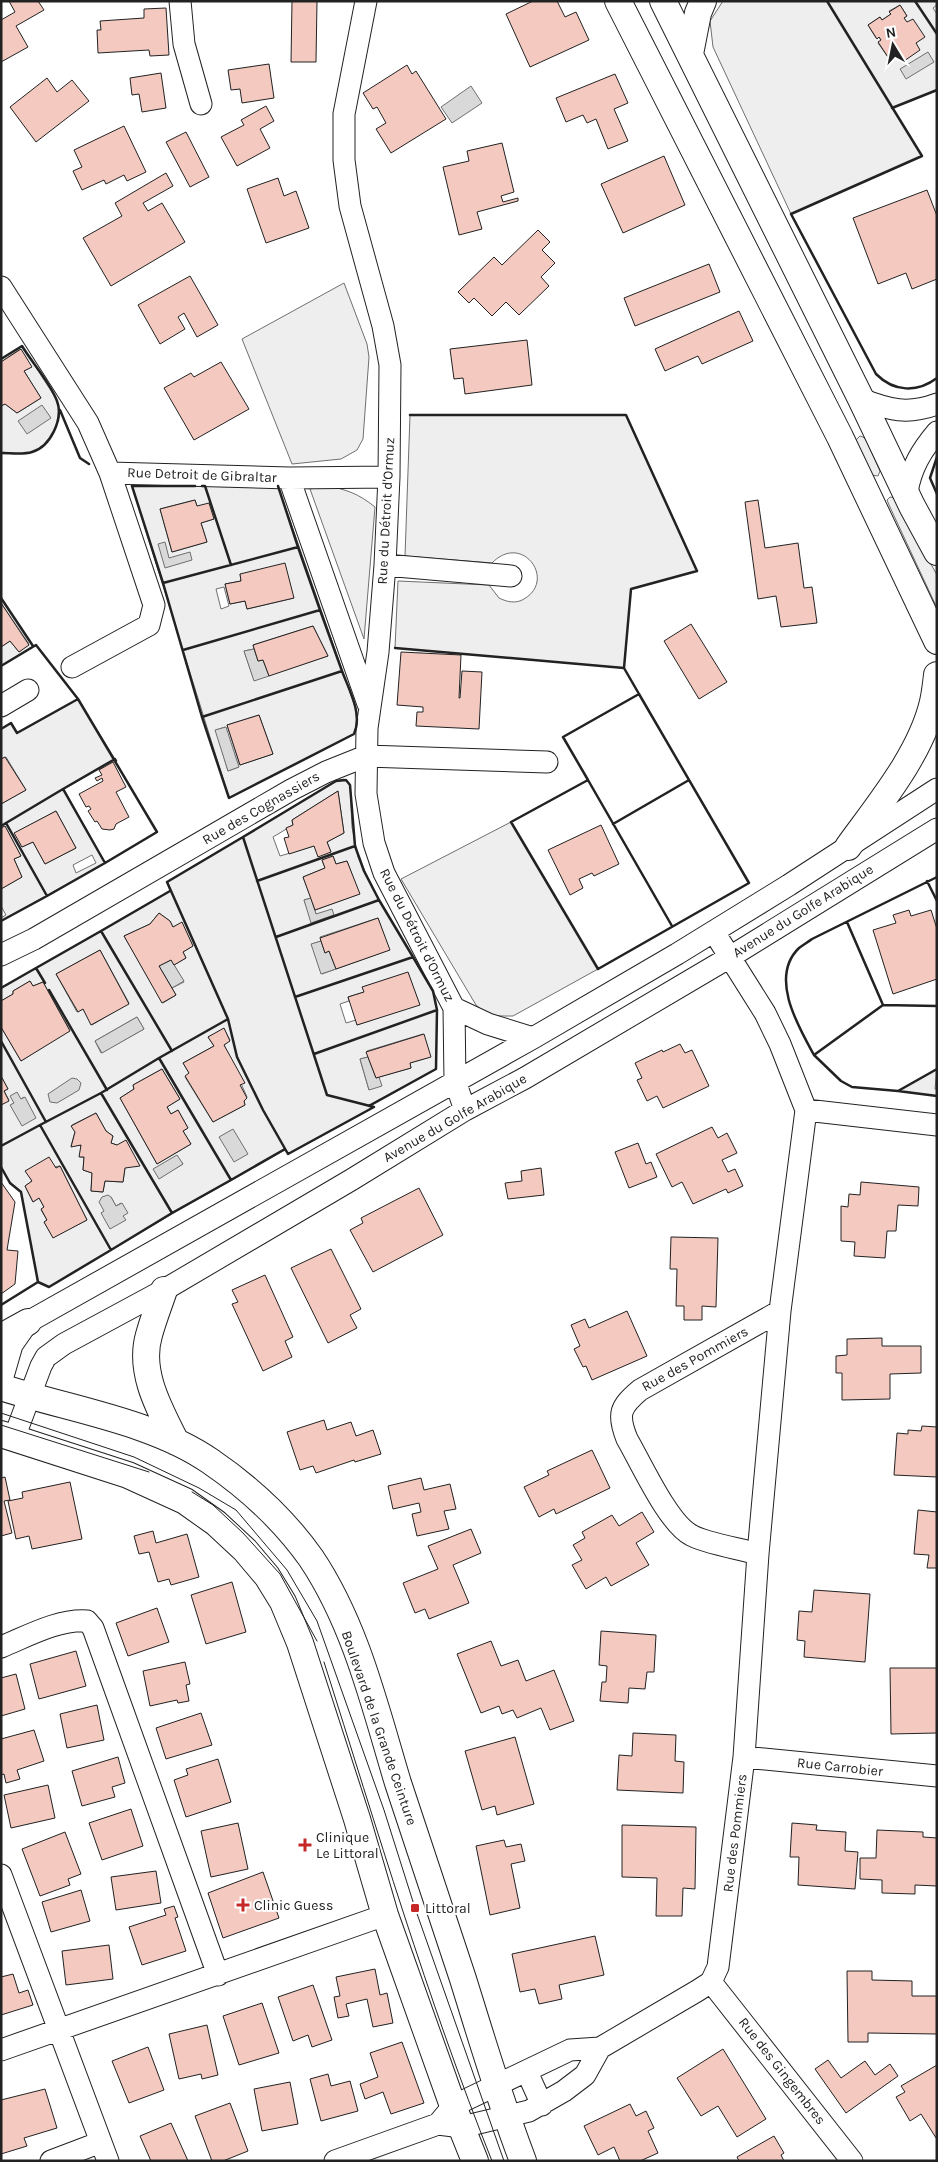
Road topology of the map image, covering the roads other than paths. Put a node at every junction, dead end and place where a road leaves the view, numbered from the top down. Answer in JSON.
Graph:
{"nodes":[{"id":1,"x":180,"y":1,"type":"edge"},
{"id":2,"x":366,"y":1,"type":"edge"},
{"id":3,"x":618,"y":1,"type":"edge"},
{"id":4,"x":663,"y":1,"type":"edge"},
{"id":5,"x":703,"y":1,"type":"edge"},
{"id":6,"x":690,"y":54,"type":"junction"},
{"id":7,"x":201,"y":104,"type":"dead end"},
{"id":8,"x":1,"y":287,"type":"edge"},
{"id":9,"x":861,"y":399,"type":"junction"},
{"id":10,"x":937,"y":404,"type":"edge"},
{"id":11,"x":937,"y":432,"type":"edge"},
{"id":12,"x":110,"y":472,"type":"junction"},
{"id":13,"x":389,"y":477,"type":"junction"},
{"id":14,"x":289,"y":478,"type":"junction"},
{"id":15,"x":907,"y":492,"type":"junction"},
{"id":16,"x":937,"y":552,"type":"edge"},
{"id":17,"x":385,"y":565,"type":"junction"},
{"id":18,"x":511,"y":576,"type":"dead end"},
{"id":19,"x":937,"y":641,"type":"edge"},
{"id":20,"x":72,"y":667,"type":"dead end"},
{"id":21,"x":937,"y":675,"type":"edge"},
{"id":22,"x":28,"y":690,"type":"dead end"},
{"id":23,"x":1,"y":706,"type":"edge"},
{"id":24,"x":369,"y":706,"type":"junction"},
{"id":25,"x":366,"y":756,"type":"junction"},
{"id":26,"x":547,"y":762,"type":"dead end"},
{"id":27,"x":937,"y":789,"type":"edge"},
{"id":28,"x":937,"y":829,"type":"edge"},
{"id":29,"x":848,"y":847,"type":"junction"},
{"id":30,"x":714,"y":932,"type":"junction"},
{"id":31,"x":1,"y":955,"type":"edge"},
{"id":32,"x":730,"y":957,"type":"junction"},
{"id":33,"x":454,"y":1008,"type":"junction"},
{"id":34,"x":533,"y":1038,"type":"junction"},
{"id":35,"x":455,"y":1081,"type":"junction"},
{"id":36,"x":465,"y":1110,"type":"junction"},
{"id":37,"x":806,"y":1110,"type":"junction"},
{"id":38,"x":937,"y":1125,"type":"edge"},
{"id":39,"x":164,"y":1290,"type":"junction"},
{"id":40,"x":780,"y":1311,"type":"junction"},
{"id":41,"x":28,"y":1322,"type":"junction"},
{"id":42,"x":1,"y":1337,"type":"edge"},
{"id":43,"x":1,"y":1385,"type":"edge"},
{"id":44,"x":30,"y":1396,"type":"junction"},
{"id":45,"x":8,"y":1436,"type":"edge"},
{"id":46,"x":176,"y":1442,"type":"junction"},
{"id":47,"x":758,"y":1554,"type":"junction"},
{"id":48,"x":1,"y":1647,"type":"edge"},
{"id":49,"x":744,"y":1758,"type":"junction"},
{"id":50,"x":937,"y":1776,"type":"edge"},
{"id":51,"x":1,"y":1874,"type":"edge"},
{"id":52,"x":385,"y":1915,"type":"junction"},
{"id":53,"x":218,"y":1975,"type":"junction"},
{"id":54,"x":711,"y":1982,"type":"junction"},
{"id":55,"x":60,"y":2029,"type":"junction"},
{"id":56,"x":600,"y":2048,"type":"junction"},
{"id":57,"x":1,"y":2050,"type":"edge"},
{"id":58,"x":527,"y":2072,"type":"junction"},
{"id":59,"x":497,"y":2087,"type":"junction"},
{"id":60,"x":542,"y":2105,"type":"junction"},
{"id":61,"x":507,"y":2117,"type":"junction"},
{"id":62,"x":451,"y":2119,"type":"junction"},
{"id":63,"x":105,"y":2151,"type":"edge"},
{"id":64,"x":51,"y":2161,"type":"edge"},
{"id":65,"x":334,"y":2161,"type":"edge"},
{"id":66,"x":475,"y":2161,"type":"edge"},
{"id":67,"x":524,"y":2161,"type":"edge"},
{"id":68,"x":852,"y":2161,"type":"edge"}],
"edges":[{"from":1,"to":7,"type":"street"},
{"from":2,"to":13,"type":"street","name":"Rue du Détroit d'Ormuz"},
{"from":3,"to":19,"type":"main road"},
{"from":4,"to":6,"type":"main road"},
{"from":5,"to":6,"type":"main road"},
{"from":6,"to":9,"type":"main road"},
{"from":8,"to":12,"type":"street","name":"Rue Detroit de Gibraltar"},
{"from":9,"to":10,"type":"street"},
{"from":9,"to":15,"type":"main road"},
{"from":11,"to":15,"type":"street"},
{"from":12,"to":14,"type":"street","name":"Rue Detroit de Gibraltar"},
{"from":12,"to":20,"type":"street"},
{"from":13,"to":14,"type":"street","name":"Rue Detroit de Gibraltar"},
{"from":13,"to":17,"type":"street","name":"Rue du Détroit d'Ormuz"},
{"from":14,"to":24,"type":"street"},
{"from":15,"to":16,"type":"main road"},
{"from":17,"to":18,"type":"street"},
{"from":17,"to":24,"type":"street","name":"Rue du Détroit d'Ormuz"},
{"from":21,"to":29,"type":"main road"},
{"from":22,"to":23,"type":"street"},
{"from":24,"to":25,"type":"street","name":"Rue du Détroit d'Ormuz"},
{"from":25,"to":26,"type":"street","name":"Rue des Cognassiers"},
{"from":25,"to":31,"type":"street","name":"Rue des Cognassiers"},
{"from":25,"to":33,"type":"street","name":"Rue du Détroit d'Ormuz"},
{"from":27,"to":29,"type":"street"},
{"from":28,"to":32,"type":"street","name":"Avenue du Golfe Arabique"},
{"from":29,"to":30,"type":"street"},
{"from":30,"to":32,"type":"street"},
{"from":30,"to":34,"type":"street"},
{"from":32,"to":36,"type":"street","name":"Avenue du Golfe Arabique"},
{"from":32,"to":37,"type":"street"},
{"from":33,"to":34,"type":"street","name":"Rue du Détroit d'Ormuz"},
{"from":33,"to":35,"type":"street","name":"Rue du Détroit d'Ormuz"},
{"from":34,"to":35,"type":"street"},
{"from":35,"to":36,"type":"street","name":"Rue du Détroit d'Ormuz"},
{"from":35,"to":41,"type":"street"},
{"from":36,"to":39,"type":"street","name":"Avenue du Golfe Arabique"},
{"from":37,"to":38,"type":"street"},
{"from":37,"to":40,"type":"street","name":"Rue des Pommiers"},
{"from":39,"to":44,"type":"street","name":"Avenue du Golfe Arabique"},
{"from":39,"to":46,"type":"main road"},
{"from":40,"to":47,"type":"street","name":"Rue des Pommiers"},
{"from":40,"to":47,"type":"street","name":"Rue des Pommiers"},
{"from":41,"to":42,"type":"main road"},
{"from":41,"to":43,"type":"street"},
{"from":43,"to":44,"type":"main road","name":"Boulevard de la Grande Ceinture"},
{"from":44,"to":45,"type":"street","name":"Avenue du Golfe Arabique"},
{"from":44,"to":46,"type":"main road","name":"Boulevard de la Grande Ceinture"},
{"from":45,"to":52,"type":"main road"},
{"from":46,"to":59,"type":"main road","name":"Boulevard de la Grande Ceinture"},
{"from":47,"to":49,"type":"street","name":"Rue des Pommiers"},
{"from":48,"to":53,"type":"street"},
{"from":49,"to":50,"type":"street","name":"Rue Carrobier"},
{"from":49,"to":54,"type":"street","name":"Rue des Pommiers"},
{"from":51,"to":55,"type":"street"},
{"from":52,"to":53,"type":"street"},
{"from":52,"to":62,"type":"main road"},
{"from":53,"to":55,"type":"street"},
{"from":54,"to":56,"type":"street"},
{"from":54,"to":68,"type":"street","name":"Rue des Gingembres"},
{"from":55,"to":57,"type":"street"},
{"from":55,"to":63,"type":"street"},
{"from":56,"to":58,"type":"street"},
{"from":56,"to":60,"type":"street"},
{"from":58,"to":59,"type":"street"},
{"from":58,"to":60,"type":"street"},
{"from":59,"to":61,"type":"main road","name":"Boulevard de la Grande Ceinture"},
{"from":59,"to":62,"type":"street"},
{"from":60,"to":61,"type":"street"},
{"from":61,"to":62,"type":"street"},
{"from":61,"to":67,"type":"main road","name":"Boulevard de la Grande Ceinture"},
{"from":62,"to":65,"type":"street"},
{"from":62,"to":66,"type":"main road"},
{"from":63,"to":64,"type":"street"}]}
